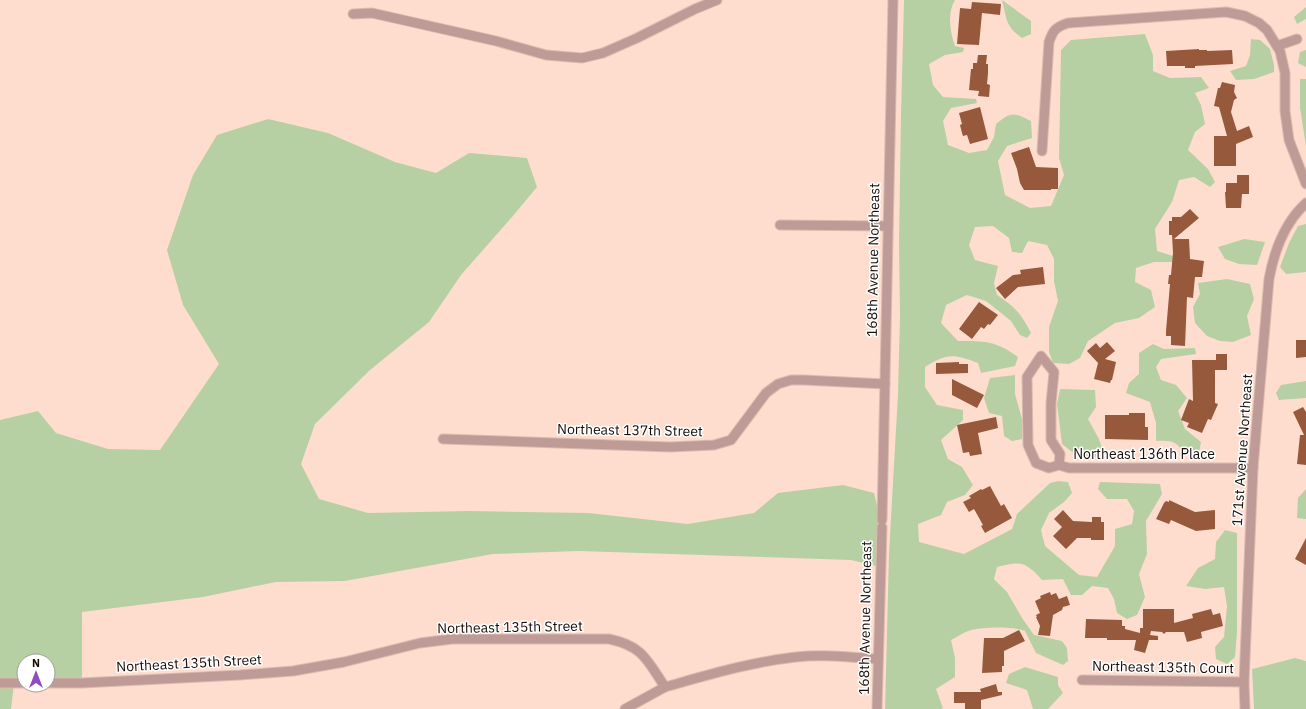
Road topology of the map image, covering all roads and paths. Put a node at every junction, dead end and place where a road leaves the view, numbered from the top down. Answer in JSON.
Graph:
{"nodes":[{"id":1,"x":717,"y":0,"type":"edge"},
{"id":2,"x":893,"y":0,"type":"edge"},
{"id":3,"x":353,"y":14,"type":"dead end"},
{"id":4,"x":1297,"y":39,"type":"dead end"},
{"id":5,"x":1278,"y":46,"type":"junction"},
{"id":6,"x":1042,"y":151,"type":"dead end"},
{"id":7,"x":1306,"y":184,"type":"edge"},
{"id":8,"x":1306,"y":202,"type":"edge"},
{"id":9,"x":780,"y":225,"type":"dead end"},
{"id":10,"x":888,"y":226,"type":"junction"},
{"id":11,"x":885,"y":384,"type":"junction"},
{"id":12,"x":442,"y":439,"type":"dead end"},
{"id":13,"x":1059,"y":465,"type":"junction"},
{"id":14,"x":1253,"y":468,"type":"junction"},
{"id":15,"x":878,"y":659,"type":"junction"},
{"id":16,"x":1082,"y":680,"type":"dead end"},
{"id":17,"x":1244,"y":682,"type":"junction"},
{"id":18,"x":0,"y":683,"type":"edge"},
{"id":19,"x":16,"y":683,"type":"edge"},
{"id":20,"x":56,"y":683,"type":"edge"},
{"id":21,"x":665,"y":687,"type":"junction"},
{"id":22,"x":625,"y":709,"type":"edge"},
{"id":23,"x":877,"y":709,"type":"edge"},
{"id":24,"x":1245,"y":709,"type":"edge"}],
"edges":[{"from":1,"to":3,"type":"street"},
{"from":2,"to":10,"type":"street","name":"168th Avenue Northeast"},
{"from":4,"to":5,"type":"street"},
{"from":5,"to":6,"type":"street"},
{"from":5,"to":7,"type":"street"},
{"from":8,"to":14,"type":"street","name":"171st Avenue Northeast"},
{"from":9,"to":10,"type":"street"},
{"from":10,"to":11,"type":"street","name":"168th Avenue Northeast"},
{"from":11,"to":12,"type":"street","name":"Northeast 137th Street"},
{"from":11,"to":15,"type":"street","name":"168th Avenue Northeast"},
{"from":13,"to":13,"type":"street","name":"Northeast 136th Place"},
{"from":13,"to":14,"type":"street","name":"Northeast 136th Place"},
{"from":14,"to":17,"type":"street","name":"171st Avenue Northeast"},
{"from":15,"to":21,"type":"street"},
{"from":15,"to":23,"type":"street","name":"168th Avenue Northeast"},
{"from":16,"to":17,"type":"street","name":"Northeast 135th Court"},
{"from":17,"to":24,"type":"street","name":"171st Avenue Northeast"},
{"from":18,"to":19,"type":"street"},
{"from":20,"to":21,"type":"street","name":"Northeast 135th Street"},
{"from":21,"to":22,"type":"street"}]}
